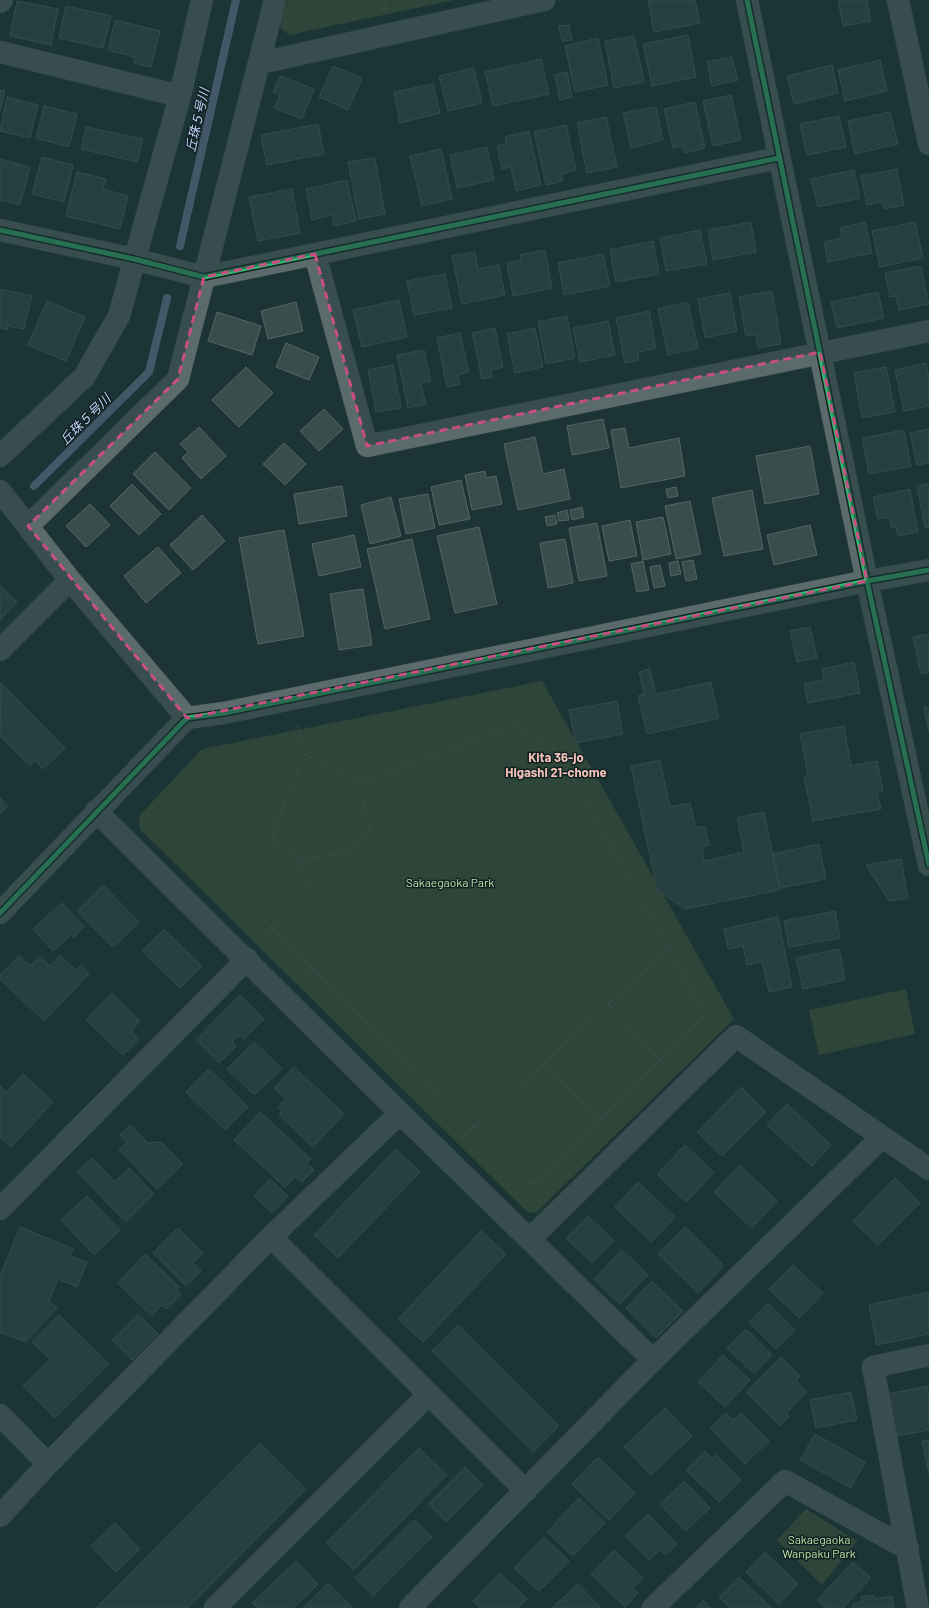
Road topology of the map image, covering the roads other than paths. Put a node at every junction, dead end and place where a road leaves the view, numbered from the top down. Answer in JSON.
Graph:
{"nodes":[{"id":1,"x":202,"y":0,"type":"edge"},
{"id":2,"x":275,"y":0,"type":"edge"},
{"id":3,"x":544,"y":0,"type":"edge"},
{"id":4,"x":747,"y":0,"type":"edge"},
{"id":5,"x":898,"y":0,"type":"edge"},
{"id":6,"x":0,"y":52,"type":"edge"},
{"id":7,"x":260,"y":63,"type":"junction"},
{"id":8,"x":180,"y":96,"type":"junction"},
{"id":9,"x":928,"y":135,"type":"edge"},
{"id":10,"x":779,"y":158,"type":"junction"},
{"id":11,"x":0,"y":230,"type":"edge"},
{"id":12,"x":314,"y":254,"type":"junction"},
{"id":13,"x":134,"y":259,"type":"junction"},
{"id":14,"x":204,"y":277,"type":"junction"},
{"id":15,"x":929,"y":330,"type":"edge"},
{"id":16,"x":820,"y":352,"type":"junction"},
{"id":17,"x":0,"y":456,"type":"edge"},
{"id":18,"x":0,"y":491,"type":"edge"},
{"id":19,"x":28,"y":526,"type":"junction"},
{"id":20,"x":929,"y":570,"type":"edge"},
{"id":21,"x":70,"y":580,"type":"junction"},
{"id":22,"x":867,"y":580,"type":"junction"},
{"id":23,"x":0,"y":650,"type":"edge"},
{"id":24,"x":187,"y":718,"type":"junction"},
{"id":25,"x":921,"y":782,"type":"edge"},
{"id":26,"x":96,"y":811,"type":"junction"},
{"id":27,"x":929,"y":865,"type":"edge"},
{"id":28,"x":0,"y":913,"type":"edge"},
{"id":29,"x":247,"y":959,"type":"junction"},
{"id":30,"x":400,"y":1113,"type":"junction"},
{"id":31,"x":882,"y":1137,"type":"junction"},
{"id":32,"x":929,"y":1169,"type":"edge"},
{"id":33,"x":0,"y":1209,"type":"edge"},
{"id":34,"x":271,"y":1238,"type":"junction"},
{"id":35,"x":530,"y":1239,"type":"junction"},
{"id":36,"x":929,"y":1355,"type":"edge"},
{"id":37,"x":653,"y":1360,"type":"junction"},
{"id":38,"x":428,"y":1394,"type":"junction"},
{"id":39,"x":0,"y":1415,"type":"edge"},
{"id":40,"x":48,"y":1464,"type":"junction"},
{"id":41,"x":526,"y":1491,"type":"junction"},
{"id":42,"x":0,"y":1516,"type":"edge"},
{"id":43,"x":908,"y":1549,"type":"junction"},
{"id":44,"x":215,"y":1608,"type":"edge"},
{"id":45,"x":410,"y":1608,"type":"edge"},
{"id":46,"x":653,"y":1608,"type":"edge"},
{"id":47,"x":918,"y":1608,"type":"edge"}],
"edges":[{"from":1,"to":8,"type":"street"},
{"from":2,"to":7,"type":"street"},
{"from":3,"to":7,"type":"street"},
{"from":4,"to":10,"type":"street"},
{"from":5,"to":9,"type":"street"},
{"from":6,"to":8,"type":"street"},
{"from":7,"to":14,"type":"street"},
{"from":8,"to":13,"type":"street"},
{"from":10,"to":12,"type":"street"},
{"from":10,"to":16,"type":"street"},
{"from":11,"to":13,"type":"street"},
{"from":12,"to":14,"type":"street"},
{"from":12,"to":16,"type":"street"},
{"from":13,"to":14,"type":"street"},
{"from":13,"to":17,"type":"street"},
{"from":14,"to":19,"type":"street"},
{"from":15,"to":16,"type":"street"},
{"from":16,"to":22,"type":"street"},
{"from":18,"to":19,"type":"street"},
{"from":19,"to":21,"type":"street"},
{"from":20,"to":22,"type":"street"},
{"from":21,"to":23,"type":"street"},
{"from":21,"to":24,"type":"street"},
{"from":22,"to":24,"type":"street"},
{"from":22,"to":25,"type":"street"},
{"from":24,"to":26,"type":"street"},
{"from":25,"to":27,"type":"street"},
{"from":26,"to":28,"type":"street"},
{"from":26,"to":29,"type":"street"},
{"from":29,"to":30,"type":"street"},
{"from":29,"to":33,"type":"street"},
{"from":30,"to":34,"type":"street"},
{"from":30,"to":35,"type":"street"},
{"from":31,"to":32,"type":"street"},
{"from":31,"to":35,"type":"street"},
{"from":31,"to":37,"type":"street"},
{"from":34,"to":38,"type":"street"},
{"from":34,"to":40,"type":"street"},
{"from":35,"to":37,"type":"street"},
{"from":36,"to":43,"type":"street"},
{"from":37,"to":41,"type":"street"},
{"from":38,"to":41,"type":"street"},
{"from":38,"to":44,"type":"street"},
{"from":39,"to":40,"type":"street"},
{"from":40,"to":42,"type":"street"},
{"from":41,"to":45,"type":"street"},
{"from":43,"to":46,"type":"street"},
{"from":43,"to":47,"type":"street"}]}
